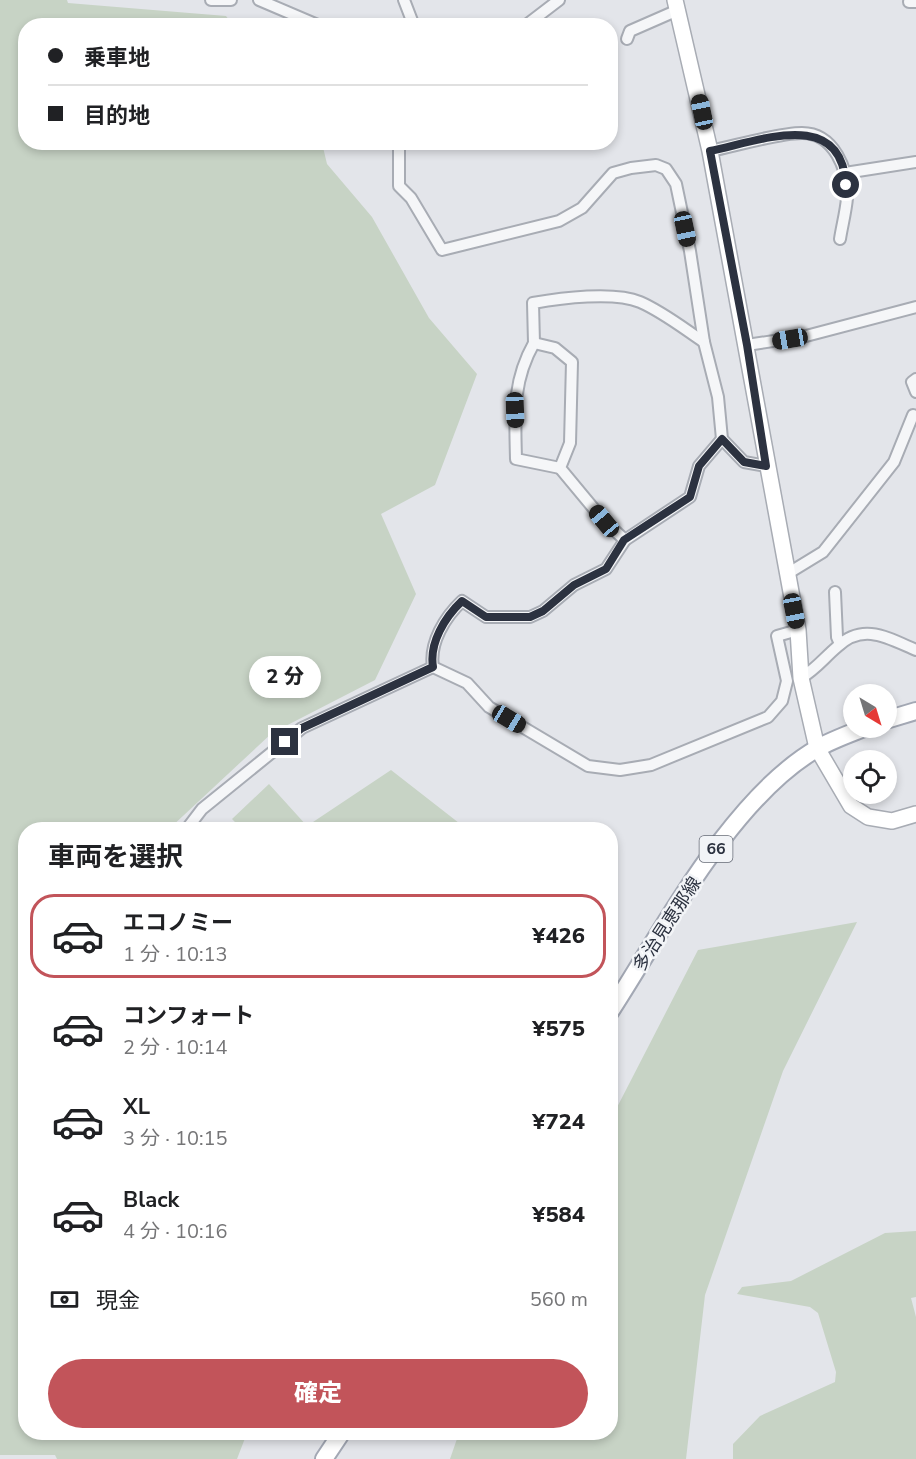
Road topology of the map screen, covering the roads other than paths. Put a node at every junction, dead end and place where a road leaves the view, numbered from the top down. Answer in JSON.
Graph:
{"nodes":[{"id":1,"x":211,"y":0,"type":"edge"},
{"id":2,"x":231,"y":0,"type":"edge"},
{"id":3,"x":259,"y":0,"type":"edge"},
{"id":4,"x":404,"y":0,"type":"edge"},
{"id":5,"x":559,"y":0,"type":"edge"},
{"id":6,"x":677,"y":5,"type":"edge"},
{"id":7,"x":301,"y":18,"type":"edge"},
{"id":8,"x":411,"y":18,"type":"edge"},
{"id":9,"x":535,"y":18,"type":"edge"},
{"id":10,"x":627,"y":39,"type":"dead end"},
{"id":11,"x":399,"y":150,"type":"edge"},
{"id":12,"x":710,"y":151,"type":"junction"},
{"id":13,"x":916,"y":162,"type":"edge"},
{"id":14,"x":845,"y":172,"type":"junction"},
{"id":15,"x":840,"y":239,"type":"dead end"},
{"id":16,"x":916,"y":307,"type":"edge"},
{"id":17,"x":704,"y":342,"type":"junction"},
{"id":18,"x":534,"y":343,"type":"junction"},
{"id":19,"x":747,"y":345,"type":"junction"},
{"id":20,"x":916,"y":379,"type":"edge"},
{"id":21,"x":916,"y":392,"type":"edge"},
{"id":22,"x":915,"y":412,"type":"edge"},
{"id":23,"x":722,"y":439,"type":"junction"},
{"id":24,"x":766,"y":466,"type":"junction"},
{"id":25,"x":560,"y":468,"type":"junction"},
{"id":26,"x":624,"y":540,"type":"junction"},
{"id":27,"x":787,"y":574,"type":"junction"},
{"id":28,"x":835,"y":592,"type":"dead end"},
{"id":29,"x":798,"y":630,"type":"junction"},
{"id":30,"x":840,"y":644,"type":"junction"},
{"id":31,"x":916,"y":650,"type":"edge"},
{"id":32,"x":433,"y":667,"type":"junction"},
{"id":33,"x":801,"y":678,"type":"junction"},
{"id":34,"x":916,"y":711,"type":"edge"},
{"id":35,"x":897,"y":717,"type":"edge"},
{"id":36,"x":843,"y":737,"type":"edge"},
{"id":37,"x":817,"y":748,"type":"junction"},
{"id":38,"x":916,"y":814,"type":"edge"},
{"id":39,"x":192,"y":822,"type":"edge"},
{"id":40,"x":618,"y":1000,"type":"edge"},
{"id":41,"x":337,"y":1440,"type":"edge"},
{"id":42,"x":324,"y":1459,"type":"edge"}],
"edges":[{"from":1,"to":2,"type":"street"},
{"from":3,"to":7,"type":"street"},
{"from":4,"to":8,"type":"street"},
{"from":5,"to":9,"type":"street"},
{"from":6,"to":10,"type":"street"},
{"from":6,"to":12,"type":"street"},
{"from":11,"to":17,"type":"street"},
{"from":12,"to":14,"type":"street"},
{"from":12,"to":19,"type":"street"},
{"from":13,"to":14,"type":"street"},
{"from":14,"to":15,"type":"street"},
{"from":16,"to":19,"type":"street"},
{"from":17,"to":18,"type":"street"},
{"from":17,"to":23,"type":"street"},
{"from":18,"to":25,"type":"street"},
{"from":18,"to":25,"type":"street"},
{"from":19,"to":24,"type":"street"},
{"from":20,"to":21,"type":"street"},
{"from":22,"to":27,"type":"street"},
{"from":23,"to":24,"type":"street"},
{"from":23,"to":26,"type":"street"},
{"from":24,"to":27,"type":"street"},
{"from":25,"to":26,"type":"street"},
{"from":26,"to":32,"type":"street"},
{"from":27,"to":29,"type":"street"},
{"from":28,"to":30,"type":"street"},
{"from":29,"to":32,"type":"street"},
{"from":29,"to":33,"type":"street"},
{"from":30,"to":31,"type":"street"},
{"from":30,"to":33,"type":"street"},
{"from":32,"to":39,"type":"street"},
{"from":33,"to":37,"type":"street"},
{"from":34,"to":35,"type":"main road"},
{"from":36,"to":37,"type":"main road","name":"多治見恵那線","number":"66"},
{"from":37,"to":38,"type":"street"},
{"from":37,"to":40,"type":"main road","name":"多治見恵那線","number":"66"},
{"from":41,"to":42,"type":"main road"}]}
